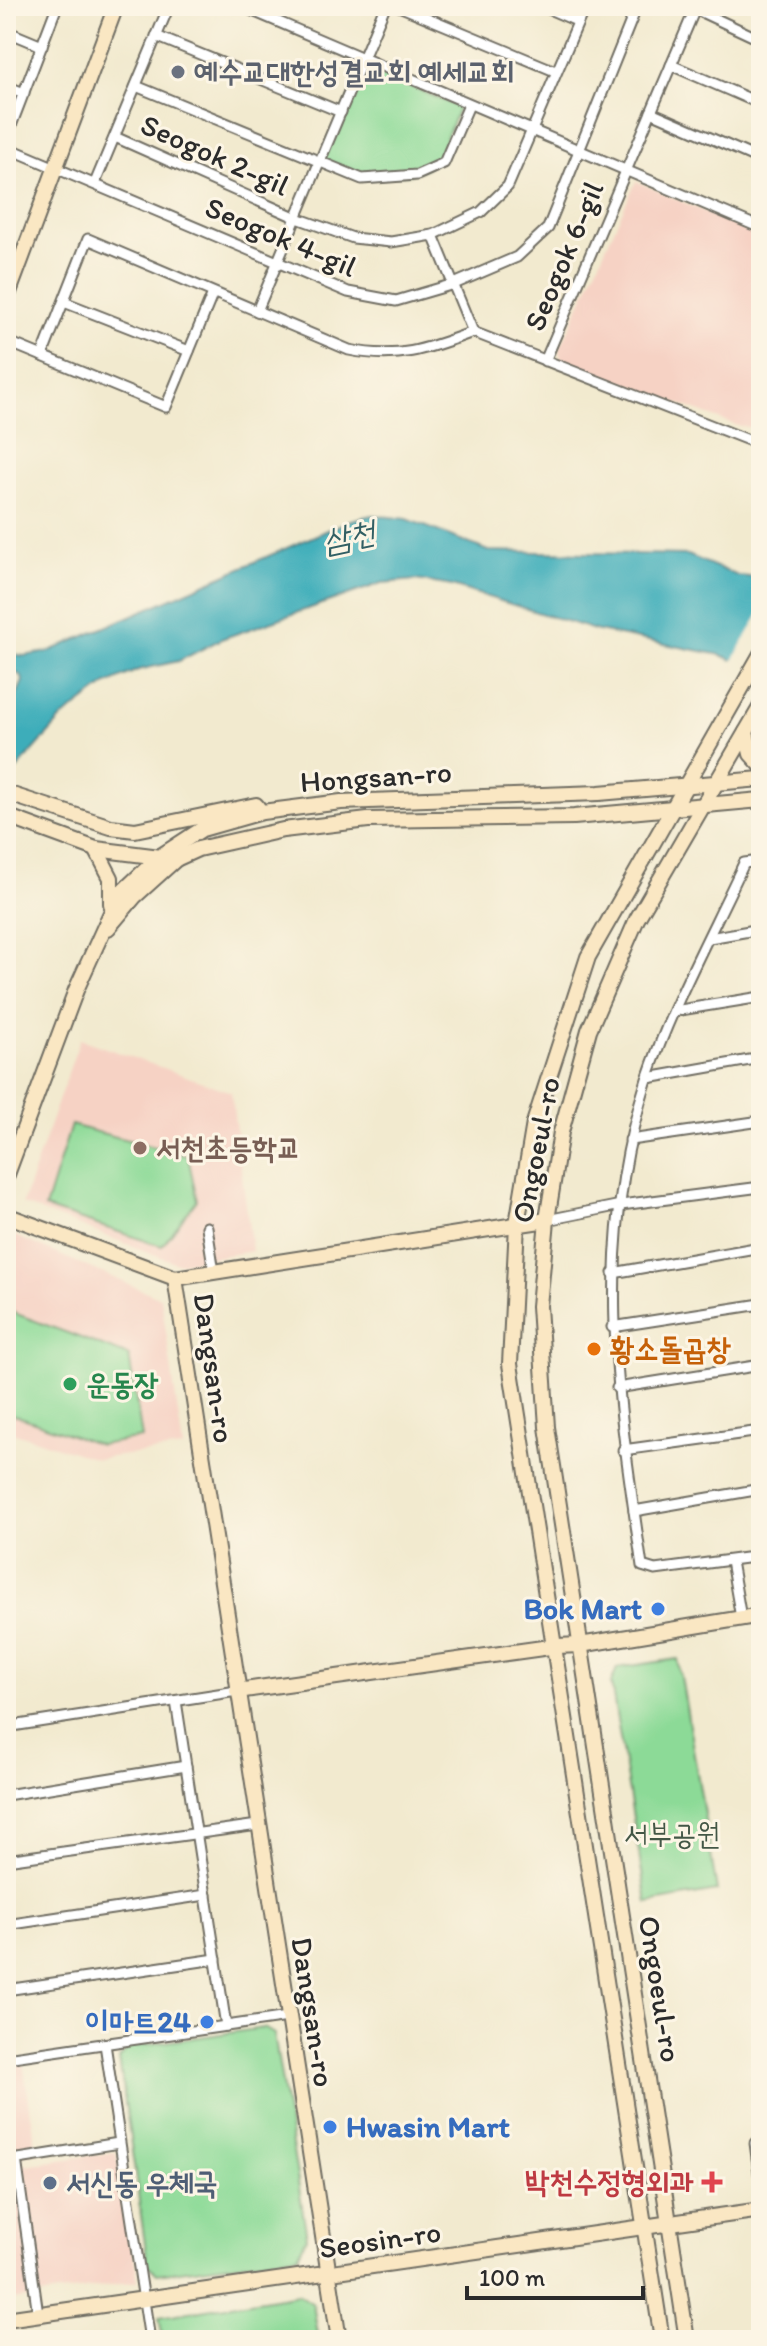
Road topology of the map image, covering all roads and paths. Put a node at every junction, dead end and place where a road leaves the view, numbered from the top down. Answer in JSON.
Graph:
{"nodes":[{"id":1,"x":57,"y":6,"type":"edge"},
{"id":2,"x":116,"y":6,"type":"edge"},
{"id":3,"x":169,"y":6,"type":"edge"},
{"id":4,"x":241,"y":6,"type":"edge"},
{"id":5,"x":385,"y":6,"type":"edge"},
{"id":6,"x":399,"y":6,"type":"edge"},
{"id":7,"x":542,"y":6,"type":"edge"},
{"id":8,"x":585,"y":6,"type":"edge"},
{"id":9,"x":637,"y":6,"type":"edge"},
{"id":10,"x":577,"y":21,"type":"junction"},
{"id":11,"x":6,"y":31,"type":"edge"},
{"id":12,"x":156,"y":36,"type":"junction"},
{"id":13,"x":761,"y":40,"type":"edge"},
{"id":14,"x":42,"y":46,"type":"junction"},
{"id":15,"x":363,"y":60,"type":"junction"},
{"id":16,"x":671,"y":65,"type":"junction"},
{"id":17,"x":555,"y":71,"type":"junction"},
{"id":18,"x":6,"y":86,"type":"edge"},
{"id":19,"x":136,"y":86,"type":"junction"},
{"id":20,"x":24,"y":93,"type":"junction"},
{"id":21,"x":761,"y":104,"type":"edge"},
{"id":22,"x":469,"y":105,"type":"junction"},
{"id":23,"x":341,"y":112,"type":"junction"},
{"id":24,"x":651,"y":112,"type":"junction"},
{"id":25,"x":530,"y":130,"type":"junction"},
{"id":26,"x":115,"y":137,"type":"junction"},
{"id":27,"x":6,"y":139,"type":"edge"},
{"id":28,"x":6,"y":147,"type":"edge"},
{"id":29,"x":577,"y":149,"type":"junction"},
{"id":30,"x":761,"y":160,"type":"edge"},
{"id":31,"x":319,"y":164,"type":"junction"},
{"id":32,"x":58,"y":169,"type":"junction"},
{"id":33,"x":627,"y":169,"type":"junction"},
{"id":34,"x":95,"y":183,"type":"junction"},
{"id":35,"x":297,"y":218,"type":"junction"},
{"id":36,"x":761,"y":228,"type":"edge"},
{"id":37,"x":433,"y":235,"type":"junction"},
{"id":38,"x":278,"y":262,"type":"junction"},
{"id":39,"x":454,"y":284,"type":"junction"},
{"id":40,"x":213,"y":293,"type":"junction"},
{"id":41,"x":6,"y":300,"type":"edge"},
{"id":42,"x":64,"y":302,"type":"junction"},
{"id":43,"x":257,"y":311,"type":"junction"},
{"id":44,"x":473,"y":332,"type":"junction"},
{"id":45,"x":6,"y":341,"type":"edge"},
{"id":46,"x":189,"y":351,"type":"junction"},
{"id":47,"x":42,"y":356,"type":"junction"},
{"id":48,"x":545,"y":361,"type":"junction"},
{"id":49,"x":761,"y":445,"type":"edge"},
{"id":50,"x":761,"y":654,"type":"edge"},
{"id":51,"x":761,"y":706,"type":"edge"},
{"id":52,"x":746,"y":732,"type":"junction"},
{"id":53,"x":756,"y":759,"type":"edge"},
{"id":54,"x":761,"y":779,"type":"edge"},
{"id":55,"x":715,"y":784,"type":"junction"},
{"id":56,"x":685,"y":787,"type":"junction"},
{"id":57,"x":6,"y":793,"type":"edge"},
{"id":58,"x":761,"y":800,"type":"edge"},
{"id":59,"x":704,"y":807,"type":"junction"},
{"id":60,"x":674,"y":809,"type":"junction"},
{"id":61,"x":262,"y":812,"type":"junction"},
{"id":62,"x":6,"y":816,"type":"edge"},
{"id":63,"x":96,"y":849,"type":"junction"},
{"id":64,"x":159,"y":857,"type":"junction"},
{"id":65,"x":176,"y":859,"type":"junction"},
{"id":66,"x":761,"y":861,"type":"edge"},
{"id":67,"x":110,"y":912,"type":"junction"},
{"id":68,"x":761,"y":929,"type":"edge"},
{"id":69,"x":709,"y":938,"type":"junction"},
{"id":70,"x":97,"y":941,"type":"junction"},
{"id":71,"x":761,"y":997,"type":"edge"},
{"id":72,"x":674,"y":1011,"type":"junction"},
{"id":73,"x":761,"y":1058,"type":"edge"},
{"id":74,"x":648,"y":1078,"type":"junction"},
{"id":75,"x":761,"y":1121,"type":"edge"},
{"id":76,"x":630,"y":1140,"type":"junction"},
{"id":77,"x":6,"y":1177,"type":"edge"},
{"id":78,"x":761,"y":1187,"type":"edge"},
{"id":79,"x":621,"y":1205,"type":"junction"},
{"id":80,"x":6,"y":1215,"type":"edge"},
{"id":81,"x":547,"y":1220,"type":"junction"},
{"id":82,"x":517,"y":1224,"type":"junction"},
{"id":83,"x":207,"y":1227,"type":"dead end"},
{"id":84,"x":761,"y":1247,"type":"edge"},
{"id":85,"x":214,"y":1272,"type":"junction"},
{"id":86,"x":613,"y":1273,"type":"junction"},
{"id":87,"x":175,"y":1278,"type":"junction"},
{"id":88,"x":761,"y":1304,"type":"edge"},
{"id":89,"x":612,"y":1327,"type":"junction"},
{"id":90,"x":761,"y":1365,"type":"edge"},
{"id":91,"x":617,"y":1388,"type":"junction"},
{"id":92,"x":761,"y":1431,"type":"edge"},
{"id":93,"x":623,"y":1450,"type":"junction"},
{"id":94,"x":761,"y":1489,"type":"edge"},
{"id":95,"x":634,"y":1511,"type":"junction"},
{"id":96,"x":761,"y":1556,"type":"edge"},
{"id":97,"x":731,"y":1561,"type":"junction"},
{"id":98,"x":761,"y":1615,"type":"edge"},
{"id":99,"x":741,"y":1618,"type":"junction"},
{"id":100,"x":580,"y":1645,"type":"junction"},
{"id":101,"x":557,"y":1646,"type":"junction"},
{"id":102,"x":237,"y":1691,"type":"junction"},
{"id":103,"x":176,"y":1701,"type":"junction"},
{"id":104,"x":6,"y":1727,"type":"edge"},
{"id":105,"x":186,"y":1766,"type":"junction"},
{"id":106,"x":6,"y":1795,"type":"edge"},
{"id":107,"x":258,"y":1825,"type":"junction"},
{"id":108,"x":197,"y":1834,"type":"junction"},
{"id":109,"x":6,"y":1860,"type":"edge"},
{"id":110,"x":206,"y":1895,"type":"junction"},
{"id":111,"x":6,"y":1925,"type":"edge"},
{"id":112,"x":216,"y":1959,"type":"junction"},
{"id":113,"x":6,"y":1990,"type":"edge"},
{"id":114,"x":288,"y":2017,"type":"junction"},
{"id":115,"x":226,"y":2026,"type":"junction"},
{"id":116,"x":105,"y":2044,"type":"junction"},
{"id":117,"x":6,"y":2058,"type":"edge"},
{"id":118,"x":761,"y":2142,"type":"edge"},
{"id":119,"x":119,"y":2143,"type":"junction"},
{"id":120,"x":11,"y":2160,"type":"edge"},
{"id":121,"x":761,"y":2187,"type":"edge"},
{"id":122,"x":761,"y":2210,"type":"edge"},
{"id":123,"x":669,"y":2223,"type":"junction"},
{"id":124,"x":644,"y":2227,"type":"junction"},
{"id":125,"x":329,"y":2274,"type":"junction"},
{"id":126,"x":145,"y":2301,"type":"junction"},
{"id":127,"x":38,"y":2314,"type":"junction"},
{"id":128,"x":6,"y":2319,"type":"edge"},
{"id":129,"x":150,"y":2340,"type":"edge"},
{"id":130,"x":339,"y":2340,"type":"edge"},
{"id":131,"x":662,"y":2340,"type":"edge"},
{"id":132,"x":687,"y":2340,"type":"edge"}],
"edges":[{"from":1,"to":14,"type":"street"},
{"from":2,"to":32,"type":"street"},
{"from":3,"to":12,"type":"street"},
{"from":4,"to":15,"type":"street"},
{"from":5,"to":15,"type":"street","name":"Seogok 2-gil"},
{"from":6,"to":17,"type":"street"},
{"from":7,"to":10,"type":"street"},
{"from":8,"to":10,"type":"street","name":"Seogok 2-gil"},
{"from":9,"to":29,"type":"street","name":"Seogok 4-gil"},
{"from":10,"to":17,"type":"street","name":"Seogok 2-gil"},
{"from":11,"to":14,"type":"street"},
{"from":12,"to":19,"type":"street"},
{"from":12,"to":23,"type":"street"},
{"from":13,"to":16,"type":"street","name":"Seogok 6-gil"},
{"from":14,"to":20,"type":"street"},
{"from":15,"to":22,"type":"street"},
{"from":15,"to":23,"type":"street","name":"Seogok 2-gil"},
{"from":16,"to":21,"type":"street"},
{"from":16,"to":24,"type":"street","name":"Seogok 6-gil"},
{"from":17,"to":25,"type":"street","name":"Seogok 2-gil"},
{"from":18,"to":20,"type":"street"},
{"from":19,"to":26,"type":"street"},
{"from":19,"to":31,"type":"street","name":"Seogok 2-gil"},
{"from":20,"to":27,"type":"street"},
{"from":22,"to":25,"type":"street"},
{"from":22,"to":31,"type":"street","name":"Seogok 2-gil"},
{"from":23,"to":31,"type":"street","name":"Seogok 2-gil"},
{"from":24,"to":30,"type":"street"},
{"from":24,"to":33,"type":"street","name":"Seogok 6-gil"},
{"from":25,"to":29,"type":"street"},
{"from":25,"to":37,"type":"street","name":"Seogok 2-gil"},
{"from":26,"to":34,"type":"street"},
{"from":26,"to":35,"type":"street","name":"Seogok 2-gil"},
{"from":28,"to":32,"type":"street","name":"Seogok 4-gil"},
{"from":29,"to":33,"type":"street","name":"Seogok 6-gil"},
{"from":29,"to":39,"type":"street","name":"Seogok 4-gil"},
{"from":31,"to":35,"type":"street","name":"Seogok 2-gil"},
{"from":32,"to":34,"type":"street","name":"Seogok 4-gil"},
{"from":32,"to":41,"type":"street"},
{"from":33,"to":36,"type":"street","name":"Seogok 6-gil"},
{"from":33,"to":48,"type":"street","name":"Seogok 6-gil"},
{"from":34,"to":38,"type":"street","name":"Seogok 4-gil"},
{"from":35,"to":37,"type":"street","name":"Seogok 2-gil"},
{"from":35,"to":38,"type":"street","name":"Seogok 2-gil"},
{"from":37,"to":39,"type":"street"},
{"from":38,"to":39,"type":"street","name":"Seogok 4-gil"},
{"from":38,"to":43,"type":"street","name":"Seogok 2-gil"},
{"from":39,"to":44,"type":"street"},
{"from":40,"to":42,"type":"street"},
{"from":40,"to":43,"type":"street"},
{"from":40,"to":46,"type":"street"},
{"from":42,"to":46,"type":"street"},
{"from":42,"to":47,"type":"street"},
{"from":43,"to":44,"type":"street"},
{"from":44,"to":48,"type":"street"},
{"from":45,"to":47,"type":"street"},
{"from":46,"to":47,"type":"street"},
{"from":48,"to":49,"type":"street"},
{"from":50,"to":56,"type":"street","name":"Ongoeul-ro"},
{"from":51,"to":52,"type":"street","name":"Ongoeul-ro"},
{"from":52,"to":53,"type":"street"},
{"from":52,"to":55,"type":"street","name":"Ongoeul-ro"},
{"from":54,"to":55,"type":"street","name":"Hongsan-ro"},
{"from":55,"to":56,"type":"street","name":"Hongsan-ro"},
{"from":55,"to":59,"type":"street","name":"Ongoeul-ro"},
{"from":56,"to":60,"type":"street","name":"Ongoeul-ro"},
{"from":56,"to":61,"type":"street","name":"Hongsan-ro"},
{"from":57,"to":61,"type":"street","name":"Hongsan-ro"},
{"from":58,"to":59,"type":"street","name":"Hongsan-ro"},
{"from":59,"to":60,"type":"street","name":"Hongsan-ro"},
{"from":59,"to":81,"type":"street","name":"Ongoeul-ro"},
{"from":60,"to":65,"type":"street","name":"Hongsan-ro"},
{"from":60,"to":82,"type":"street","name":"Ongoeul-ro"},
{"from":61,"to":64,"type":"street"},
{"from":62,"to":63,"type":"street","name":"Hongsan-ro"},
{"from":63,"to":64,"type":"street","name":"Hongsan-ro"},
{"from":63,"to":67,"type":"street"},
{"from":64,"to":65,"type":"street","name":"Hongsan-ro"},
{"from":64,"to":67,"type":"street"},
{"from":65,"to":70,"type":"street"},
{"from":66,"to":69,"type":"street"},
{"from":67,"to":70,"type":"street"},
{"from":68,"to":69,"type":"street"},
{"from":69,"to":72,"type":"street"},
{"from":70,"to":77,"type":"street"},
{"from":71,"to":72,"type":"street"},
{"from":72,"to":74,"type":"street"},
{"from":73,"to":74,"type":"street"},
{"from":74,"to":76,"type":"street"},
{"from":75,"to":76,"type":"street"},
{"from":76,"to":79,"type":"street"},
{"from":78,"to":79,"type":"street"},
{"from":79,"to":81,"type":"street"},
{"from":79,"to":86,"type":"street"},
{"from":80,"to":87,"type":"street","name":"Dangsan-ro"},
{"from":81,"to":82,"type":"street"},
{"from":81,"to":100,"type":"street","name":"Ongoeul-ro"},
{"from":82,"to":85,"type":"street","name":"Ongoeul-ro"},
{"from":82,"to":101,"type":"street","name":"Ongoeul-ro"},
{"from":83,"to":85,"type":"street"},
{"from":84,"to":86,"type":"street"},
{"from":85,"to":87,"type":"street","name":"Ongoeul-ro"},
{"from":86,"to":89,"type":"street"},
{"from":87,"to":102,"type":"street","name":"Dangsan-ro"},
{"from":88,"to":89,"type":"street"},
{"from":89,"to":91,"type":"street"},
{"from":90,"to":91,"type":"street"},
{"from":91,"to":93,"type":"street"},
{"from":92,"to":93,"type":"street"},
{"from":93,"to":95,"type":"street"},
{"from":94,"to":95,"type":"street"},
{"from":95,"to":97,"type":"street"},
{"from":96,"to":97,"type":"street"},
{"from":97,"to":99,"type":"street"},
{"from":98,"to":99,"type":"street"},
{"from":99,"to":100,"type":"street"},
{"from":100,"to":101,"type":"street"},
{"from":100,"to":123,"type":"street","name":"Ongoeul-ro"},
{"from":101,"to":102,"type":"street"},
{"from":101,"to":124,"type":"street","name":"Ongoeul-ro"},
{"from":102,"to":103,"type":"street"},
{"from":102,"to":107,"type":"street","name":"Dangsan-ro"},
{"from":103,"to":104,"type":"street"},
{"from":103,"to":105,"type":"street"},
{"from":105,"to":106,"type":"street"},
{"from":105,"to":108,"type":"street"},
{"from":107,"to":108,"type":"street"},
{"from":107,"to":114,"type":"street","name":"Dangsan-ro"},
{"from":108,"to":109,"type":"street"},
{"from":108,"to":110,"type":"street"},
{"from":110,"to":111,"type":"street"},
{"from":110,"to":112,"type":"street"},
{"from":112,"to":113,"type":"street"},
{"from":112,"to":115,"type":"street"},
{"from":114,"to":115,"type":"street"},
{"from":114,"to":125,"type":"street","name":"Dangsan-ro"},
{"from":115,"to":116,"type":"street"},
{"from":116,"to":117,"type":"street"},
{"from":116,"to":119,"type":"street"},
{"from":118,"to":121,"type":"street"},
{"from":119,"to":120,"type":"street"},
{"from":119,"to":126,"type":"street"},
{"from":120,"to":127,"type":"street"},
{"from":122,"to":123,"type":"street","name":"Seosin-ro"},
{"from":123,"to":124,"type":"street","name":"Seosin-ro"},
{"from":123,"to":132,"type":"street","name":"Ongoeul-ro"},
{"from":124,"to":125,"type":"street","name":"Seosin-ro"},
{"from":124,"to":131,"type":"street","name":"Ongoeul-ro"},
{"from":125,"to":126,"type":"street","name":"Seosin-ro"},
{"from":125,"to":130,"type":"street","name":"Dangsan-ro"},
{"from":126,"to":127,"type":"street","name":"Seosin-ro"},
{"from":126,"to":129,"type":"street"},
{"from":127,"to":128,"type":"street","name":"Seosin-ro"}]}
